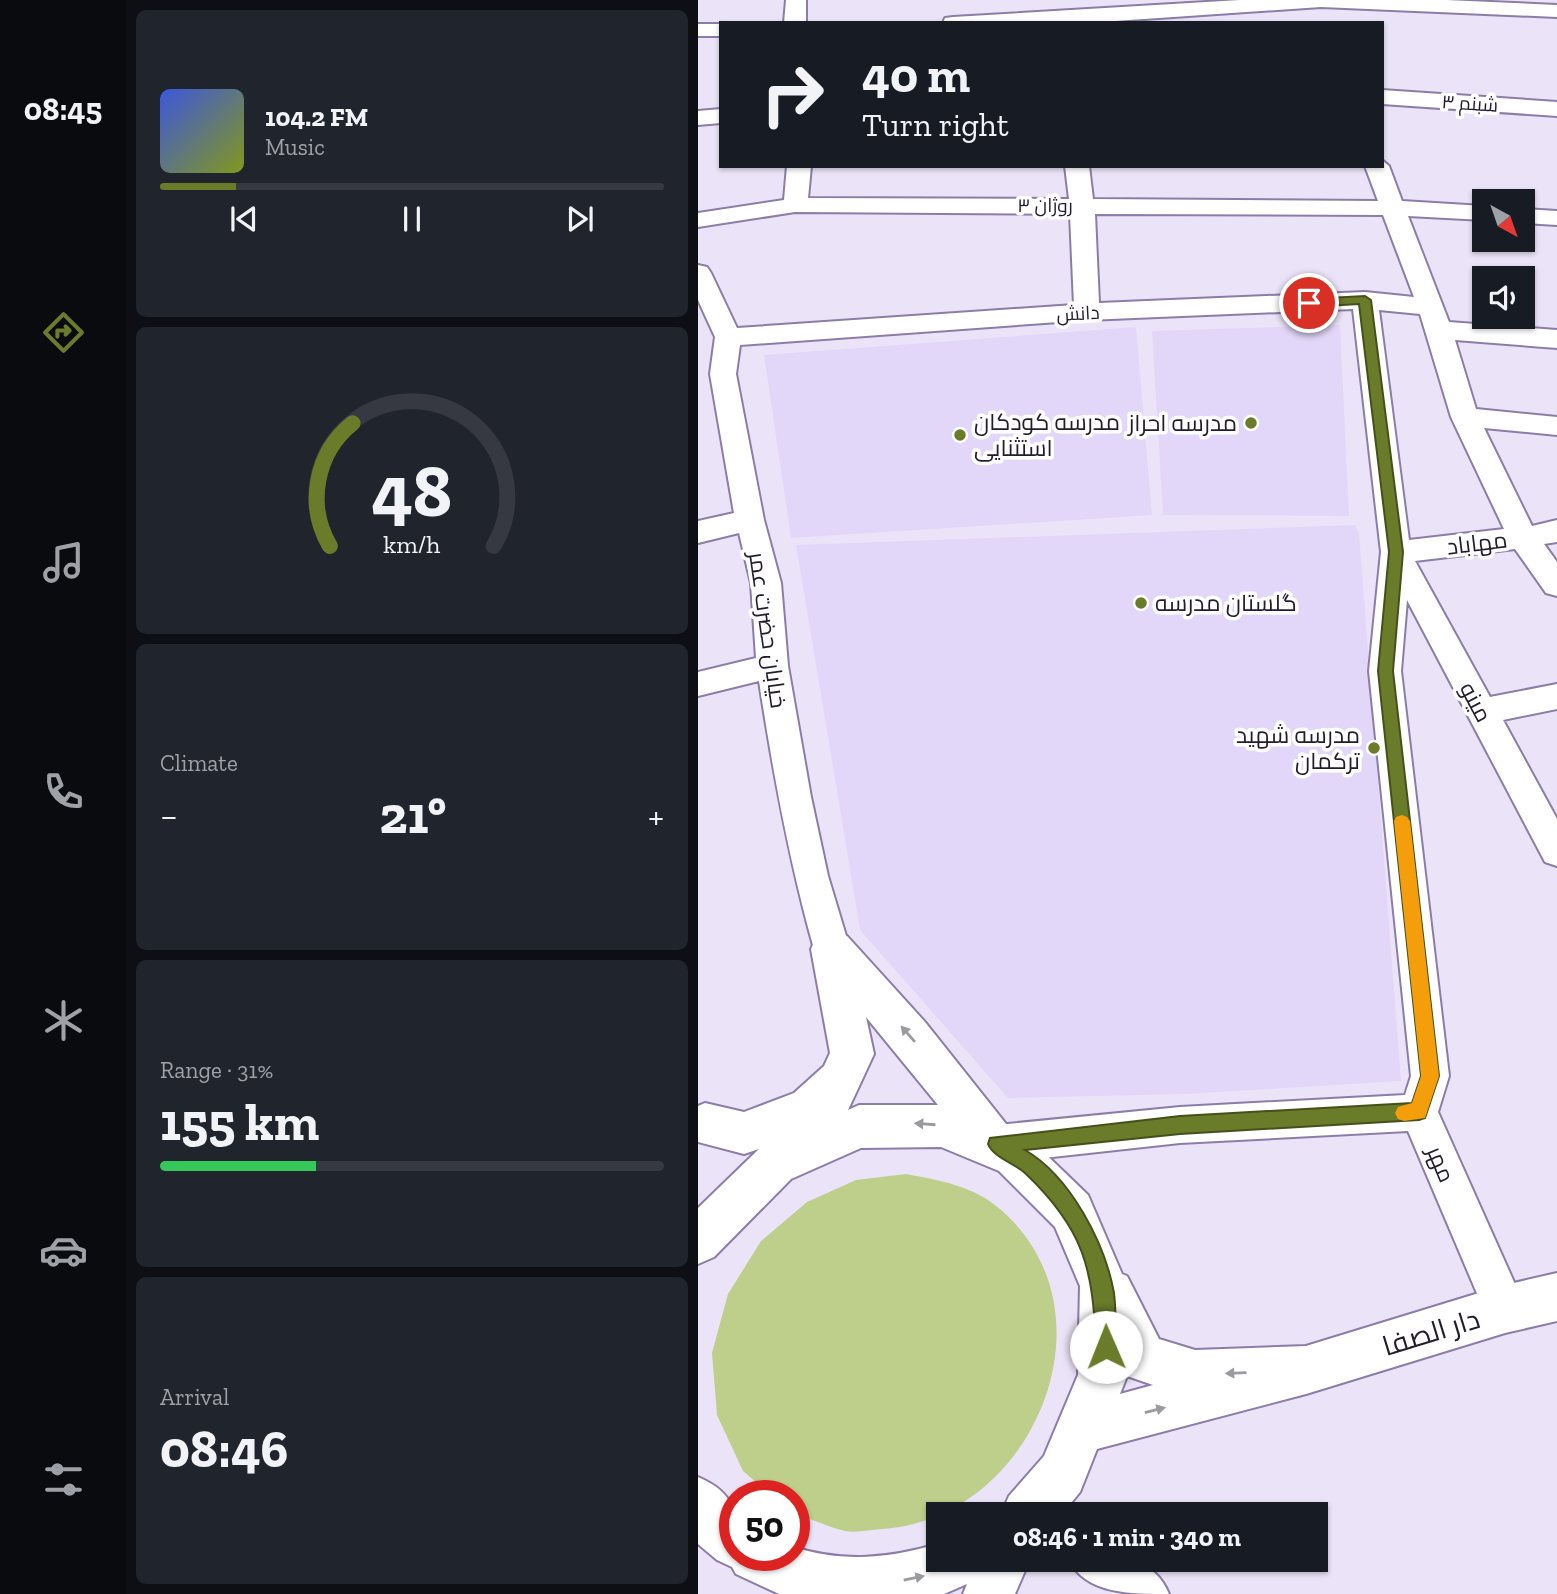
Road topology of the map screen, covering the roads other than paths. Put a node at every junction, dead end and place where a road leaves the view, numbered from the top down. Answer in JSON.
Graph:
{"nodes":[{"id":1,"x":796,"y":0,"type":"edge"},
{"id":2,"x":1321,"y":0,"type":"edge"},
{"id":3,"x":1557,"y":11,"type":"edge"},
{"id":4,"x":1061,"y":14,"type":"edge"},
{"id":5,"x":795,"y":21,"type":"edge"},
{"id":6,"x":977,"y":21,"type":"edge"},
{"id":7,"x":1327,"y":21,"type":"edge"},
{"id":8,"x":698,"y":30,"type":"edge"},
{"id":9,"x":719,"y":30,"type":"edge"},
{"id":10,"x":1384,"y":97,"type":"edge"},
{"id":11,"x":1557,"y":109,"type":"edge"},
{"id":12,"x":719,"y":117,"type":"edge"},
{"id":13,"x":698,"y":118,"type":"edge"},
{"id":14,"x":799,"y":168,"type":"edge"},
{"id":15,"x":1077,"y":168,"type":"edge"},
{"id":16,"x":1378,"y":168,"type":"edge"},
{"id":17,"x":795,"y":205,"type":"junction"},
{"id":18,"x":1082,"y":205,"type":"junction"},
{"id":19,"x":1392,"y":208,"type":"junction"},
{"id":20,"x":1472,"y":212,"type":"edge"},
{"id":21,"x":1535,"y":217,"type":"edge"},
{"id":22,"x":1557,"y":218,"type":"edge"},
{"id":23,"x":698,"y":220,"type":"edge"},
{"id":24,"x":698,"y":273,"type":"edge"},
{"id":25,"x":1365,"y":300,"type":"junction"},
{"id":26,"x":1087,"y":312,"type":"junction"},
{"id":27,"x":1433,"y":319,"type":"junction"},
{"id":28,"x":728,"y":337,"type":"junction"},
{"id":29,"x":1557,"y":340,"type":"edge"},
{"id":30,"x":711,"y":379,"type":"edge"},
{"id":31,"x":1465,"y":417,"type":"junction"},
{"id":32,"x":1557,"y":426,"type":"edge"},
{"id":33,"x":750,"y":520,"type":"junction"},
{"id":34,"x":1557,"y":531,"type":"edge"},
{"id":35,"x":698,"y":532,"type":"edge"},
{"id":36,"x":1523,"y":538,"type":"junction"},
{"id":37,"x":1396,"y":552,"type":"junction"},
{"id":38,"x":1557,"y":585,"type":"edge"},
{"id":39,"x":772,"y":666,"type":"junction"},
{"id":40,"x":698,"y":684,"type":"edge"},
{"id":41,"x":1557,"y":696,"type":"edge"},
{"id":42,"x":1481,"y":712,"type":"junction"},
{"id":43,"x":1557,"y":852,"type":"edge"},
{"id":44,"x":832,"y":949,"type":"junction"},
{"id":45,"x":852,"y":1054,"type":"junction"},
{"id":46,"x":1419,"y":1112,"type":"junction"},
{"id":47,"x":701,"y":1118,"type":"edge"},
{"id":48,"x":997,"y":1144,"type":"junction"},
{"id":49,"x":800,"y":1147,"type":"junction"},
{"id":50,"x":698,"y":1241,"type":"edge"},
{"id":51,"x":1099,"y":1270,"type":"junction"},
{"id":52,"x":1557,"y":1297,"type":"edge"},
{"id":53,"x":1505,"y":1309,"type":"junction"},
{"id":54,"x":1306,"y":1370,"type":"junction"},
{"id":55,"x":1088,"y":1426,"type":"junction"},
{"id":56,"x":1037,"y":1502,"type":"edge"},
{"id":57,"x":698,"y":1503,"type":"edge"},
{"id":58,"x":719,"y":1528,"type":"edge"},
{"id":59,"x":937,"y":1572,"type":"edge"},
{"id":60,"x":998,"y":1572,"type":"edge"},
{"id":61,"x":1111,"y":1572,"type":"edge"},
{"id":62,"x":778,"y":1573,"type":"edge"},
{"id":63,"x":989,"y":1594,"type":"edge"},
{"id":64,"x":1146,"y":1594,"type":"edge"}],
"edges":[{"from":1,"to":5,"type":"street"},
{"from":2,"to":3,"type":"street"},
{"from":2,"to":4,"type":"street"},
{"from":2,"to":7,"type":"street"},
{"from":4,"to":6,"type":"street"},
{"from":8,"to":9,"type":"street"},
{"from":10,"to":11,"type":"street","name":"شبنم ۳"},
{"from":12,"to":13,"type":"street"},
{"from":14,"to":17,"type":"street"},
{"from":15,"to":18,"type":"street"},
{"from":16,"to":19,"type":"street"},
{"from":17,"to":18,"type":"street","name":"روژان ۳"},
{"from":17,"to":23,"type":"street","name":"روژان ۳"},
{"from":18,"to":19,"type":"street","name":"روژان ۳"},
{"from":18,"to":26,"type":"street"},
{"from":19,"to":20,"type":"street","name":"روژان ۳"},
{"from":19,"to":27,"type":"street"},
{"from":21,"to":22,"type":"street"},
{"from":24,"to":28,"type":"street"},
{"from":25,"to":26,"type":"street","name":"دانش"},
{"from":25,"to":27,"type":"street","name":"دانش"},
{"from":25,"to":37,"type":"street"},
{"from":26,"to":28,"type":"street","name":"دانش"},
{"from":27,"to":29,"type":"street","name":"دانش"},
{"from":27,"to":31,"type":"street"},
{"from":28,"to":30,"type":"street","name":"خیابان حضرت عمر"},
{"from":30,"to":33,"type":"street","name":"خیابان حضرت عمر"},
{"from":31,"to":32,"type":"street"},
{"from":31,"to":36,"type":"street"},
{"from":33,"to":35,"type":"street"},
{"from":33,"to":39,"type":"street","name":"خیابان حضرت عمر"},
{"from":34,"to":36,"type":"street","name":"مهاباد"},
{"from":36,"to":37,"type":"street","name":"مهاباد"},
{"from":36,"to":38,"type":"street"},
{"from":37,"to":42,"type":"street","name":"مینو"},
{"from":37,"to":46,"type":"street"},
{"from":39,"to":40,"type":"street"},
{"from":39,"to":44,"type":"street","name":"خیابان حضرت عمر"},
{"from":41,"to":42,"type":"street"},
{"from":42,"to":43,"type":"street","name":"مینو"},
{"from":44,"to":45,"type":"main road"},
{"from":48,"to":44,"type":"main road","one_way":true},
{"from":45,"to":47,"type":"main road"},
{"from":45,"to":49,"type":"main road"},
{"from":46,"to":48,"type":"street"},
{"from":46,"to":53,"type":"street","name":"مهر"},
{"from":47,"to":49,"type":"main road"},
{"from":48,"to":49,"type":"main road","one_way":true},
{"from":48,"to":51,"type":"main road"},
{"from":49,"to":50,"type":"main road"},
{"from":54,"to":51,"type":"main road","one_way":true},
{"from":51,"to":55,"type":"main road"},
{"from":52,"to":53,"type":"main road","name":"دار الصفا"},
{"from":53,"to":54,"type":"main road","name":"دار الصفا"},
{"from":55,"to":54,"type":"main road","one_way":true},
{"from":55,"to":56,"type":"main road"},
{"from":57,"to":58,"type":"main road"},
{"from":62,"to":59,"type":"main road","one_way":true},
{"from":60,"to":63,"type":"main road"},
{"from":61,"to":64,"type":"street"}]}
